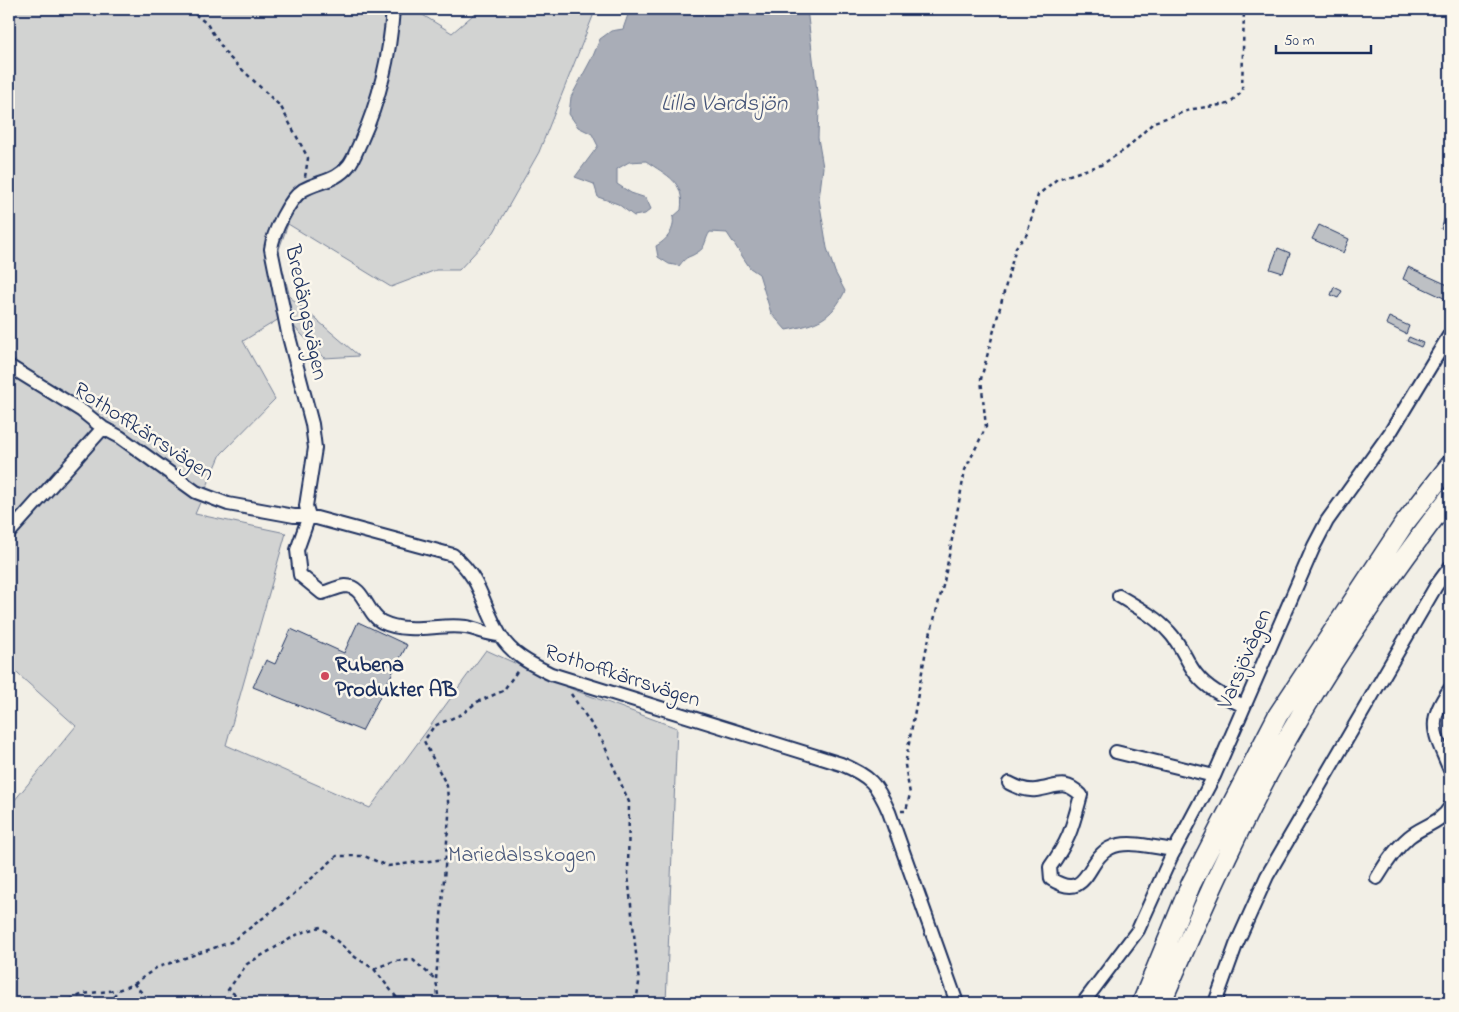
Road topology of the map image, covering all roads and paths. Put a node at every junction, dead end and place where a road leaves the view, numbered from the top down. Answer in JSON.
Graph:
{"nodes":[{"id":1,"x":189,"y":9,"type":"edge"},
{"id":2,"x":393,"y":9,"type":"edge"},
{"id":3,"x":1244,"y":9,"type":"edge"},
{"id":4,"x":302,"y":190,"type":"junction"},
{"id":5,"x":1450,"y":334,"type":"edge"},
{"id":6,"x":9,"y":366,"type":"edge"},
{"id":7,"x":103,"y":428,"type":"junction"},
{"id":8,"x":1450,"y":465,"type":"edge"},
{"id":9,"x":1450,"y":498,"type":"edge"},
{"id":10,"x":309,"y":516,"type":"junction"},
{"id":11,"x":9,"y":533,"type":"edge"},
{"id":12,"x":1450,"y":567,"type":"edge"},
{"id":13,"x":1119,"y":596,"type":"dead end"},
{"id":14,"x":500,"y":635,"type":"junction"},
{"id":15,"x":524,"y":661,"type":"junction"},
{"id":16,"x":1450,"y":689,"type":"edge"},
{"id":17,"x":570,"y":692,"type":"dead end"},
{"id":18,"x":1244,"y":706,"type":"junction"},
{"id":19,"x":1116,"y":752,"type":"dead end"},
{"id":20,"x":1450,"y":770,"type":"edge"},
{"id":21,"x":1214,"y":776,"type":"junction"},
{"id":22,"x":1009,"y":782,"type":"dead end"},
{"id":23,"x":1450,"y":807,"type":"edge"},
{"id":24,"x":889,"y":812,"type":"junction"},
{"id":25,"x":1175,"y":850,"type":"junction"},
{"id":26,"x":445,"y":859,"type":"junction"},
{"id":27,"x":1377,"y":878,"type":"dead end"},
{"id":28,"x":374,"y":969,"type":"junction"},
{"id":29,"x":436,"y":980,"type":"junction"},
{"id":30,"x":134,"y":984,"type":"junction"},
{"id":31,"x":118,"y":990,"type":"junction"},
{"id":32,"x":63,"y":1003,"type":"edge"},
{"id":33,"x":109,"y":1003,"type":"edge"},
{"id":34,"x":151,"y":1003,"type":"edge"},
{"id":35,"x":249,"y":1003,"type":"edge"},
{"id":36,"x":401,"y":1003,"type":"edge"},
{"id":37,"x":440,"y":1003,"type":"edge"},
{"id":38,"x":636,"y":1003,"type":"edge"},
{"id":39,"x":957,"y":1003,"type":"edge"},
{"id":40,"x":1083,"y":1003,"type":"edge"},
{"id":41,"x":1142,"y":1003,"type":"edge"},
{"id":42,"x":1161,"y":1003,"type":"edge"},
{"id":43,"x":1215,"y":1003,"type":"edge"}],
"edges":[{"from":1,"to":4,"type":"path"},
{"from":2,"to":4,"type":"street","name":"Bredängsvägen"},
{"from":3,"to":24,"type":"path"},
{"from":4,"to":10,"type":"street","name":"Bredängsvägen"},
{"from":5,"to":18,"type":"street","name":"Varsjövägen"},
{"from":6,"to":7,"type":"street","name":"Rothoffkärrsvägen"},
{"from":7,"to":10,"type":"street","name":"Rothoffkärrsvägen"},
{"from":7,"to":11,"type":"street"},
{"from":8,"to":41,"type":"highway"},
{"from":9,"to":42,"type":"highway"},
{"from":10,"to":14,"type":"street","name":"Rothoffkärrsvägen"},
{"from":10,"to":14,"type":"street","name":"Bredängsvägen"},
{"from":12,"to":43,"type":"street"},
{"from":13,"to":18,"type":"street"},
{"from":14,"to":15,"type":"street","name":"Rothoffkärrsvägen"},
{"from":15,"to":24,"type":"street","name":"Rothoffkärrsvägen"},
{"from":15,"to":26,"type":"path"},
{"from":16,"to":20,"type":"street"},
{"from":17,"to":38,"type":"path"},
{"from":18,"to":21,"type":"street","name":"Varsjövägen"},
{"from":19,"to":21,"type":"street"},
{"from":21,"to":25,"type":"street","name":"Varsjövägen"},
{"from":22,"to":25,"type":"street"},
{"from":23,"to":27,"type":"street"},
{"from":24,"to":39,"type":"street","name":"Rothoffkärrsvägen"},
{"from":25,"to":40,"type":"street","name":"Varsjövägen"},
{"from":26,"to":29,"type":"path"},
{"from":26,"to":30,"type":"path"},
{"from":28,"to":29,"type":"path"},
{"from":28,"to":35,"type":"path"},
{"from":28,"to":36,"type":"path"},
{"from":29,"to":37,"type":"path"},
{"from":30,"to":31,"type":"path"},
{"from":30,"to":34,"type":"path"},
{"from":31,"to":32,"type":"path"},
{"from":31,"to":33,"type":"path"}]}
